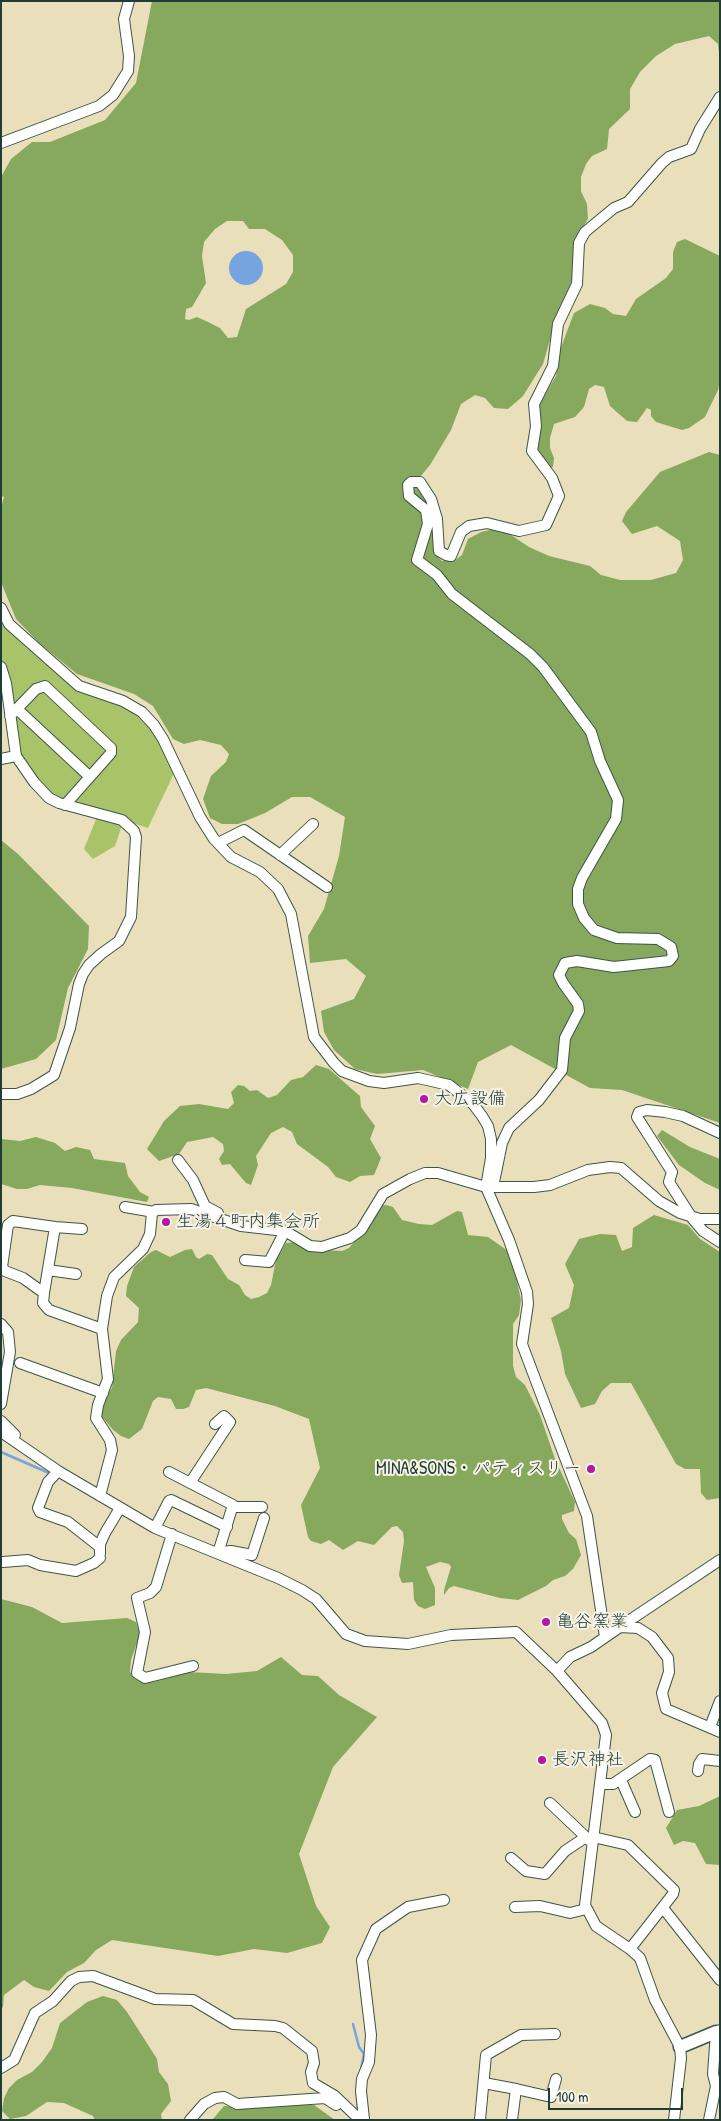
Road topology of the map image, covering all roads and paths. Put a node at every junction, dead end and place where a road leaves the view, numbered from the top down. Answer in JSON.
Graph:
{"nodes":[{"id":1,"x":129,"y":1,"type":"edge"},
{"id":2,"x":720,"y":98,"type":"edge"},
{"id":3,"x":1,"y":143,"type":"edge"},
{"id":4,"x":1,"y":608,"type":"edge"},
{"id":5,"x":1,"y":667,"type":"edge"},
{"id":6,"x":14,"y":713,"type":"junction"},
{"id":7,"x":16,"y":756,"type":"junction"},
{"id":8,"x":1,"y":759,"type":"edge"},
{"id":9,"x":89,"y":776,"type":"junction"},
{"id":10,"x":65,"y":805,"type":"junction"},
{"id":11,"x":313,"y":824,"type":"dead end"},
{"id":12,"x":218,"y":843,"type":"junction"},
{"id":13,"x":280,"y":855,"type":"junction"},
{"id":14,"x":327,"y":886,"type":"dead end"},
{"id":15,"x":1,"y":1094,"type":"edge"},
{"id":16,"x":720,"y":1133,"type":"edge"},
{"id":17,"x":178,"y":1160,"type":"dead end"},
{"id":18,"x":486,"y":1186,"type":"junction"},
{"id":19,"x":125,"y":1206,"type":"dead end"},
{"id":20,"x":154,"y":1212,"type":"junction"},
{"id":21,"x":691,"y":1216,"type":"junction"},
{"id":22,"x":720,"y":1220,"type":"edge"},
{"id":23,"x":55,"y":1227,"type":"junction"},
{"id":24,"x":248,"y":1228,"type":"junction"},
{"id":25,"x":82,"y":1229,"type":"dead end"},
{"id":26,"x":285,"y":1231,"type":"junction"},
{"id":27,"x":720,"y":1242,"type":"edge"},
{"id":28,"x":245,"y":1260,"type":"dead end"},
{"id":29,"x":48,"y":1270,"type":"junction"},
{"id":30,"x":76,"y":1274,"type":"dead end"},
{"id":31,"x":44,"y":1293,"type":"junction"},
{"id":32,"x":1,"y":1324,"type":"edge"},
{"id":33,"x":102,"y":1329,"type":"junction"},
{"id":34,"x":20,"y":1363,"type":"dead end"},
{"id":35,"x":103,"y":1393,"type":"junction"},
{"id":36,"x":1,"y":1404,"type":"edge"},
{"id":37,"x":1,"y":1421,"type":"edge"},
{"id":38,"x":215,"y":1424,"type":"dead end"},
{"id":39,"x":1,"y":1432,"type":"edge"},
{"id":40,"x":26,"y":1449,"type":"junction"},
{"id":41,"x":58,"y":1471,"type":"junction"},
{"id":42,"x":169,"y":1472,"type":"dead end"},
{"id":43,"x":190,"y":1482,"type":"junction"},
{"id":44,"x":100,"y":1496,"type":"junction"},
{"id":45,"x":233,"y":1507,"type":"junction"},
{"id":46,"x":262,"y":1507,"type":"dead end"},
{"id":47,"x":120,"y":1508,"type":"junction"},
{"id":48,"x":264,"y":1518,"type":"dead end"},
{"id":49,"x":227,"y":1527,"type":"junction"},
{"id":50,"x":155,"y":1528,"type":"junction"},
{"id":51,"x":172,"y":1534,"type":"junction"},
{"id":52,"x":218,"y":1553,"type":"junction"},
{"id":53,"x":100,"y":1555,"type":"junction"},
{"id":54,"x":720,"y":1560,"type":"edge"},
{"id":55,"x":3,"y":1562,"type":"dead end"},
{"id":56,"x":620,"y":1627,"type":"junction"},
{"id":57,"x":605,"y":1637,"type":"junction"},
{"id":58,"x":193,"y":1666,"type":"dead end"},
{"id":59,"x":557,"y":1671,"type":"junction"},
{"id":60,"x":720,"y":1701,"type":"edge"},
{"id":61,"x":715,"y":1730,"type":"edge"},
{"id":62,"x":720,"y":1761,"type":"edge"},
{"id":63,"x":698,"y":1771,"type":"dead end"},
{"id":64,"x":621,"y":1780,"type":"junction"},
{"id":65,"x":600,"y":1784,"type":"junction"},
{"id":66,"x":550,"y":1803,"type":"dead end"},
{"id":67,"x":635,"y":1812,"type":"dead end"},
{"id":68,"x":670,"y":1812,"type":"dead end"},
{"id":69,"x":590,"y":1839,"type":"junction"},
{"id":70,"x":511,"y":1858,"type":"dead end"},
{"id":71,"x":444,"y":1900,"type":"dead end"},
{"id":72,"x":515,"y":1907,"type":"dead end"},
{"id":73,"x":663,"y":1908,"type":"junction"},
{"id":74,"x":586,"y":1909,"type":"junction"},
{"id":75,"x":630,"y":1949,"type":"junction"},
{"id":76,"x":720,"y":1980,"type":"edge"},
{"id":77,"x":718,"y":2031,"type":"edge"},
{"id":78,"x":555,"y":2034,"type":"dead end"},
{"id":79,"x":680,"y":2047,"type":"junction"},
{"id":80,"x":1,"y":2068,"type":"edge"},
{"id":81,"x":556,"y":2079,"type":"dead end"},
{"id":82,"x":484,"y":2083,"type":"junction"},
{"id":83,"x":516,"y":2088,"type":"junction"},
{"id":84,"x":350,"y":2110,"type":"junction"},
{"id":85,"x":364,"y":2119,"type":"edge"},
{"id":86,"x":190,"y":2120,"type":"edge"},
{"id":87,"x":480,"y":2120,"type":"edge"},
{"id":88,"x":512,"y":2120,"type":"edge"},
{"id":89,"x":674,"y":2120,"type":"edge"},
{"id":90,"x":709,"y":2120,"type":"edge"}],
"edges":[{"from":1,"to":3,"type":"street"},
{"from":2,"to":18,"type":"street"},
{"from":4,"to":12,"type":"street"},
{"from":5,"to":6,"type":"street"},
{"from":6,"to":7,"type":"street"},
{"from":6,"to":9,"type":"street"},
{"from":6,"to":9,"type":"street"},
{"from":7,"to":8,"type":"street"},
{"from":7,"to":10,"type":"street"},
{"from":9,"to":10,"type":"street"},
{"from":10,"to":15,"type":"street"},
{"from":11,"to":13,"type":"street"},
{"from":12,"to":13,"type":"street"},
{"from":12,"to":18,"type":"street"},
{"from":13,"to":14,"type":"street"},
{"from":16,"to":21,"type":"street"},
{"from":17,"to":24,"type":"street"},
{"from":18,"to":21,"type":"street"},
{"from":18,"to":26,"type":"street"},
{"from":18,"to":57,"type":"street"},
{"from":19,"to":20,"type":"street"},
{"from":20,"to":24,"type":"street"},
{"from":20,"to":33,"type":"street"},
{"from":21,"to":22,"type":"street"},
{"from":21,"to":27,"type":"street"},
{"from":23,"to":25,"type":"street"},
{"from":23,"to":29,"type":"street"},
{"from":23,"to":31,"type":"street"},
{"from":24,"to":26,"type":"street"},
{"from":26,"to":28,"type":"street"},
{"from":29,"to":30,"type":"street"},
{"from":29,"to":31,"type":"street"},
{"from":31,"to":33,"type":"street"},
{"from":32,"to":36,"type":"street"},
{"from":33,"to":35,"type":"street"},
{"from":34,"to":35,"type":"street"},
{"from":35,"to":44,"type":"street"},
{"from":37,"to":40,"type":"street"},
{"from":38,"to":43,"type":"street"},
{"from":39,"to":40,"type":"street"},
{"from":40,"to":41,"type":"street"},
{"from":41,"to":44,"type":"street"},
{"from":41,"to":53,"type":"street"},
{"from":42,"to":43,"type":"street"},
{"from":43,"to":45,"type":"street"},
{"from":44,"to":47,"type":"street"},
{"from":45,"to":46,"type":"street"},
{"from":45,"to":49,"type":"street"},
{"from":47,"to":50,"type":"street"},
{"from":47,"to":53,"type":"street"},
{"from":48,"to":52,"type":"street"},
{"from":49,"to":50,"type":"street"},
{"from":49,"to":52,"type":"street"},
{"from":50,"to":51,"type":"street"},
{"from":51,"to":52,"type":"street"},
{"from":51,"to":58,"type":"street"},
{"from":52,"to":59,"type":"street"},
{"from":53,"to":55,"type":"street"},
{"from":54,"to":56,"type":"street"},
{"from":56,"to":57,"type":"street"},
{"from":56,"to":61,"type":"street"},
{"from":57,"to":59,"type":"street"},
{"from":59,"to":65,"type":"street"},
{"from":60,"to":61,"type":"street"},
{"from":62,"to":63,"type":"street"},
{"from":64,"to":65,"type":"street"},
{"from":64,"to":67,"type":"street"},
{"from":64,"to":68,"type":"street"},
{"from":65,"to":69,"type":"street"},
{"from":66,"to":69,"type":"street"},
{"from":69,"to":70,"type":"street"},
{"from":69,"to":73,"type":"street"},
{"from":69,"to":74,"type":"street"},
{"from":71,"to":85,"type":"street"},
{"from":72,"to":74,"type":"street"},
{"from":73,"to":75,"type":"street"},
{"from":73,"to":76,"type":"street"},
{"from":74,"to":75,"type":"street"},
{"from":75,"to":79,"type":"street"},
{"from":77,"to":79,"type":"street"},
{"from":77,"to":90,"type":"street"},
{"from":78,"to":82,"type":"street"},
{"from":79,"to":89,"type":"street"},
{"from":80,"to":84,"type":"street"},
{"from":81,"to":83,"type":"street"},
{"from":82,"to":83,"type":"street"},
{"from":82,"to":87,"type":"street"},
{"from":83,"to":88,"type":"street"},
{"from":84,"to":85,"type":"street"},
{"from":84,"to":86,"type":"street"}]}
